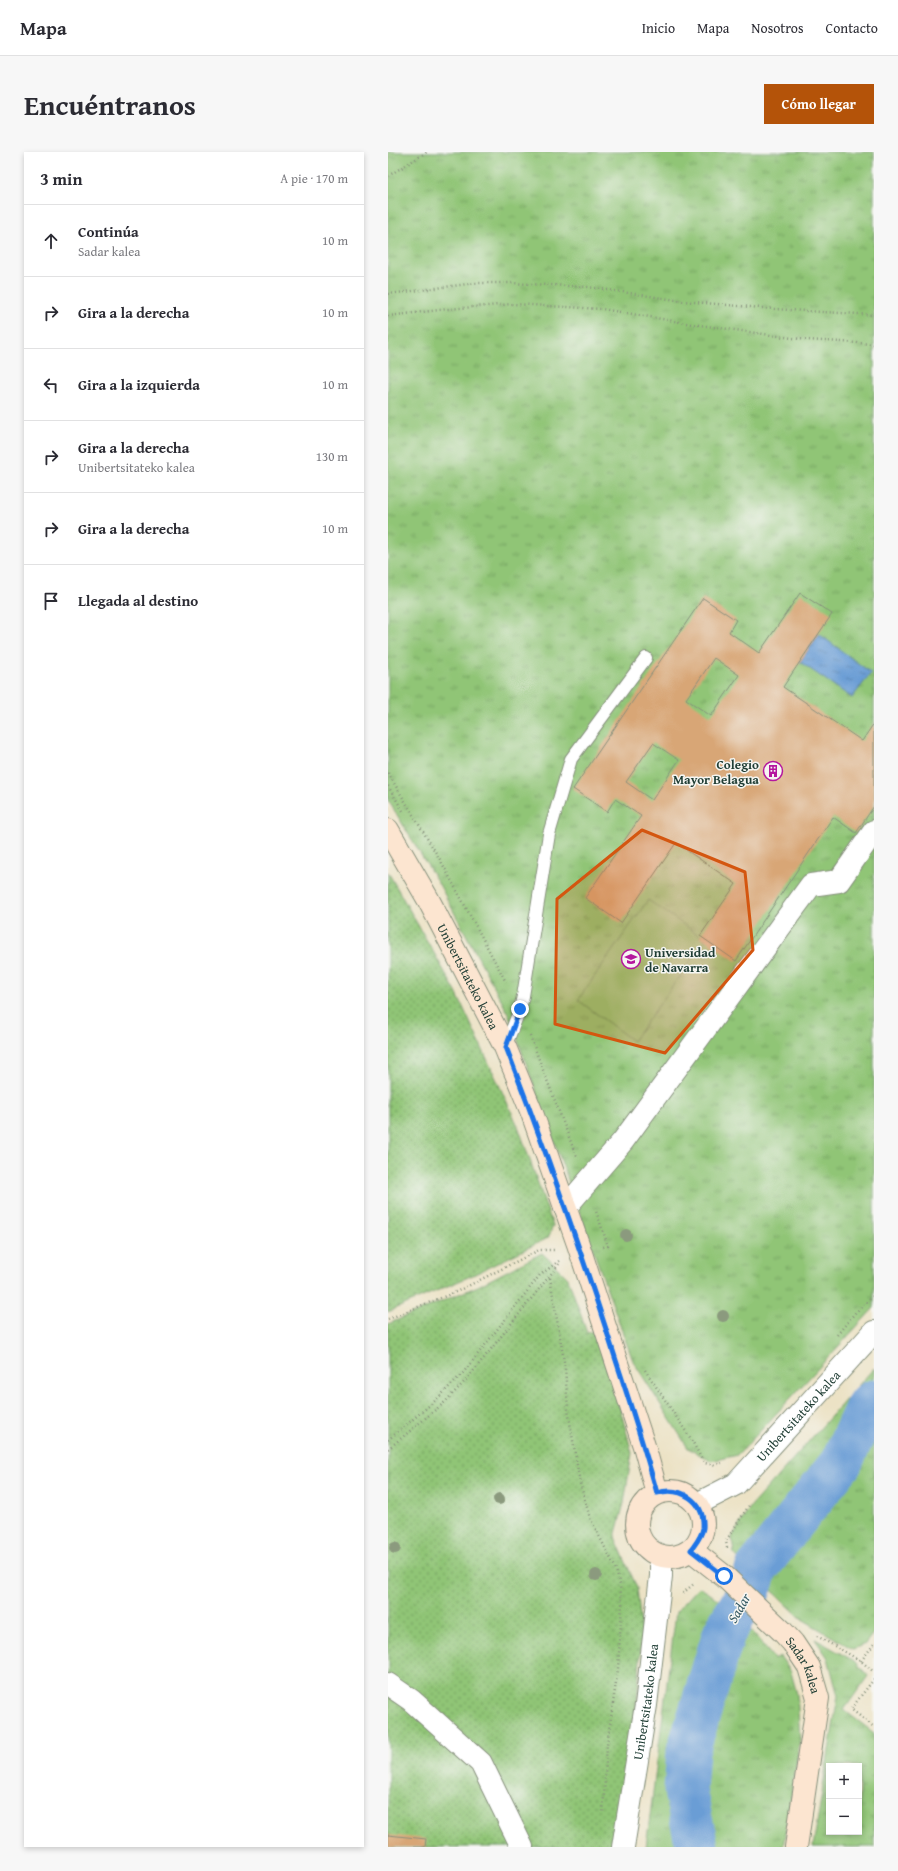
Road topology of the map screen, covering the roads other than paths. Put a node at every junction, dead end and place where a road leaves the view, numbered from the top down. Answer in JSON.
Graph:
{"nodes":[{"id":1,"x":646,"y":658,"type":"dead end"},
{"id":2,"x":388,"y":830,"type":"edge"},
{"id":3,"x":874,"y":831,"type":"edge"},
{"id":4,"x":506,"y":1047,"type":"junction"},
{"id":5,"x":565,"y":1208,"type":"junction"},
{"id":6,"x":874,"y":1332,"type":"edge"},
{"id":7,"x":657,"y":1493,"type":"junction"},
{"id":8,"x":697,"y":1504,"type":"junction"},
{"id":9,"x":691,"y":1550,"type":"junction"},
{"id":10,"x":661,"y":1556,"type":"junction"},
{"id":11,"x":388,"y":1684,"type":"edge"},
{"id":12,"x":522,"y":1847,"type":"edge"},
{"id":13,"x":623,"y":1847,"type":"edge"},
{"id":14,"x":796,"y":1847,"type":"edge"}],
"edges":[{"from":1,"to":4,"type":"lane"},
{"from":2,"to":4,"type":"main road","name":"Unibertsitateko kalea"},
{"from":3,"to":5,"type":"street"},
{"from":4,"to":5,"type":"main road","name":"Unibertsitateko kalea"},
{"from":5,"to":7,"type":"main road","name":"Unibertsitateko kalea"},
{"from":6,"to":8,"type":"street","name":"Unibertsitateko kalea"},
{"from":7,"to":8,"type":"main road"},
{"from":7,"to":10,"type":"main road"},
{"from":8,"to":9,"type":"main road"},
{"from":9,"to":10,"type":"main road"},
{"from":9,"to":14,"type":"main road","name":"Sadar kalea"},
{"from":10,"to":13,"type":"street","name":"Unibertsitateko kalea"},
{"from":11,"to":12,"type":"street"}]}
